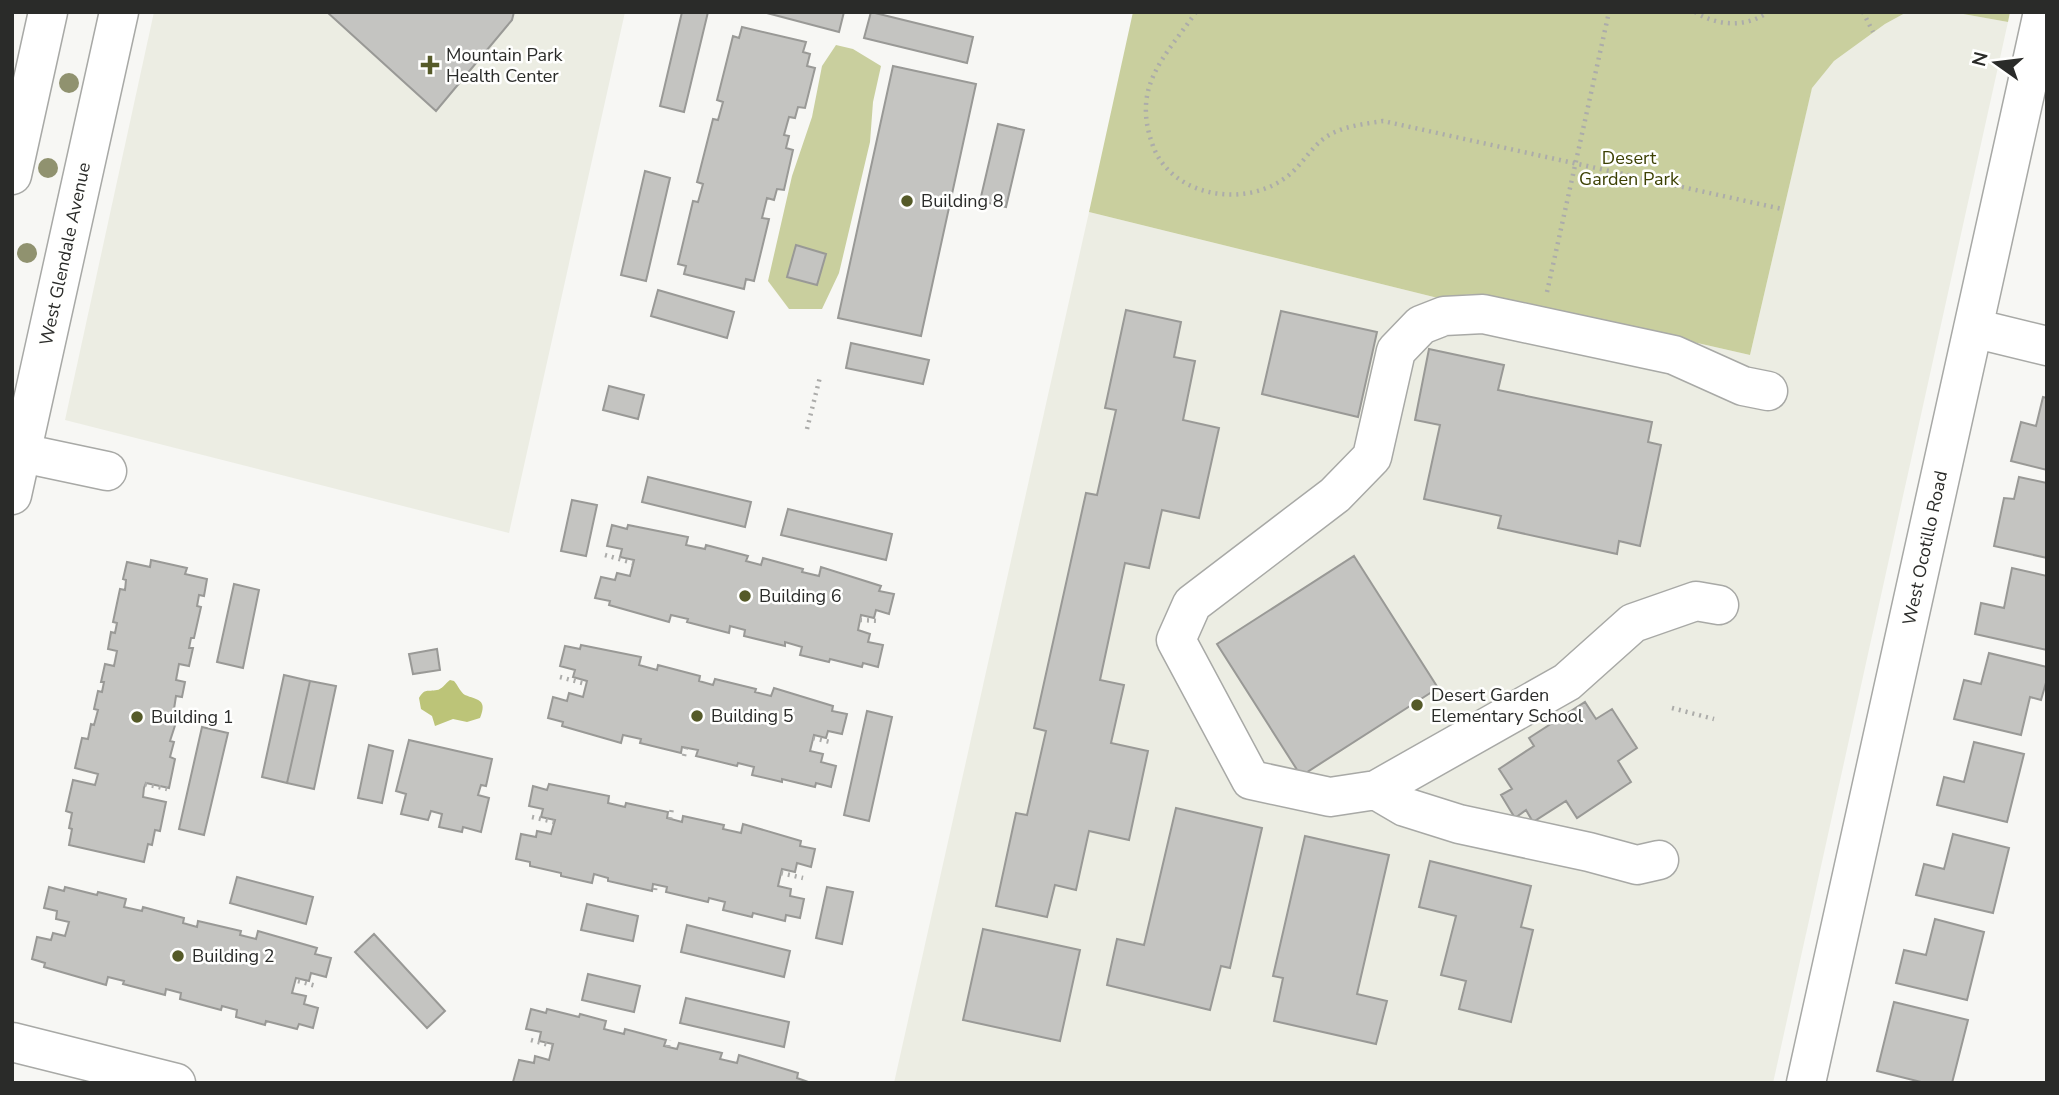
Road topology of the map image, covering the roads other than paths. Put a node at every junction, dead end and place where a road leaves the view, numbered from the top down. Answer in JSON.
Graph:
{"nodes":[{"id":1,"x":48,"y":12,"type":"edge"},
{"id":2,"x":119,"y":12,"type":"edge"},
{"id":3,"x":2043,"y":12,"type":"edge"},
{"id":4,"x":20,"y":101,"type":"edge"},
{"id":5,"x":12,"y":175,"type":"edge"},
{"id":6,"x":1973,"y":328,"type":"junction"},
{"id":7,"x":2047,"y":345,"type":"edge"},
{"id":8,"x":1768,"y":391,"type":"dead end"},
{"id":9,"x":22,"y":453,"type":"junction"},
{"id":10,"x":107,"y":471,"type":"dead end"},
{"id":11,"x":12,"y":495,"type":"edge"},
{"id":12,"x":1719,"y":605,"type":"dead end"},
{"id":13,"x":1376,"y":790,"type":"junction"},
{"id":14,"x":1659,"y":860,"type":"dead end"},
{"id":15,"x":12,"y":1042,"type":"edge"},
{"id":16,"x":176,"y":1083,"type":"edge"},
{"id":17,"x":1806,"y":1083,"type":"edge"}],
"edges":[{"from":1,"to":4,"type":"street"},
{"from":2,"to":9,"type":"street","name":"West Glendale Avenue"},
{"from":3,"to":6,"type":"street","name":"West Ocotillo Road"},
{"from":4,"to":5,"type":"street"},
{"from":6,"to":7,"type":"street"},
{"from":6,"to":17,"type":"street","name":"West Ocotillo Road"},
{"from":8,"to":13,"type":"street"},
{"from":9,"to":10,"type":"street"},
{"from":9,"to":11,"type":"street","name":"West Glendale Avenue"},
{"from":12,"to":13,"type":"street"},
{"from":13,"to":14,"type":"street"},
{"from":15,"to":16,"type":"street"}]}
